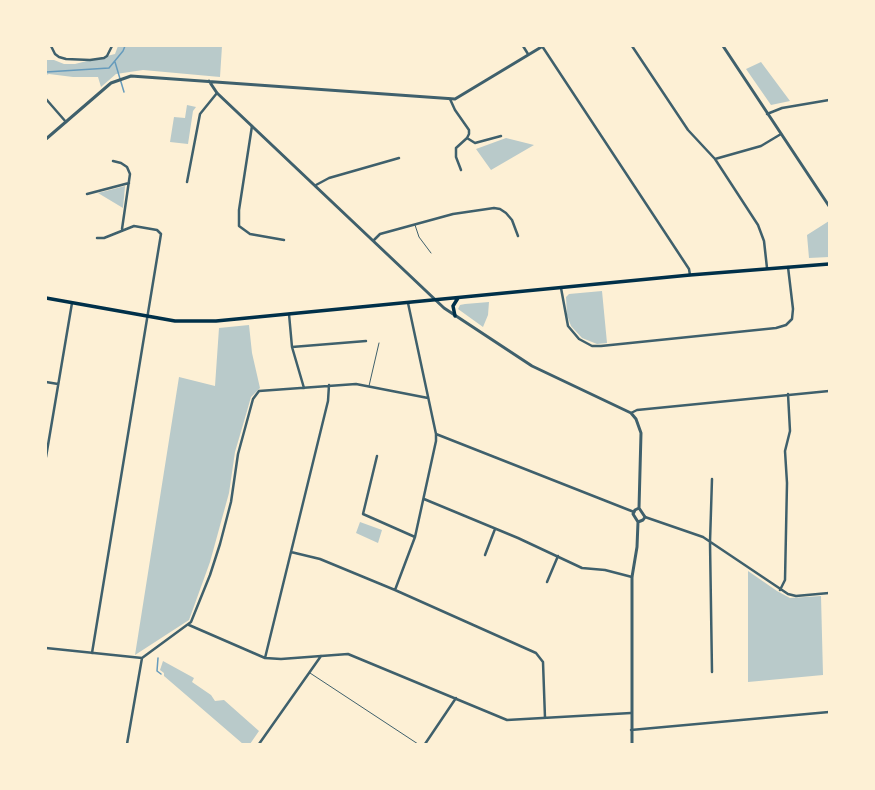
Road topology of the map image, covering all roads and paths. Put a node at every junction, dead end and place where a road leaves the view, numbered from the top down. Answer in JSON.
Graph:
{"nodes":[{"id":1,"x":50,"y":46,"type":"edge"},
{"id":2,"x":112,"y":46,"type":"edge"},
{"id":3,"x":523,"y":46,"type":"edge"},
{"id":4,"x":542,"y":46,"type":"edge"},
{"id":5,"x":632,"y":46,"type":"edge"},
{"id":6,"x":723,"y":46,"type":"edge"},
{"id":7,"x":528,"y":54,"type":"junction"},
{"id":8,"x":209,"y":81,"type":"junction"},
{"id":9,"x":217,"y":93,"type":"junction"},
{"id":10,"x":46,"y":99,"type":"edge"},
{"id":11,"x":450,"y":99,"type":"junction"},
{"id":12,"x":829,"y":100,"type":"edge"},
{"id":13,"x":767,"y":114,"type":"junction"},
{"id":14,"x":66,"y":122,"type":"junction"},
{"id":15,"x":252,"y":126,"type":"junction"},
{"id":16,"x":780,"y":134,"type":"junction"},
{"id":17,"x":501,"y":136,"type":"dead end"},
{"id":18,"x":467,"y":138,"type":"junction"},
{"id":19,"x":46,"y":139,"type":"edge"},
{"id":20,"x":399,"y":158,"type":"dead end"},
{"id":21,"x":715,"y":159,"type":"junction"},
{"id":22,"x":113,"y":161,"type":"dead end"},
{"id":23,"x":461,"y":170,"type":"dead end"},
{"id":24,"x":187,"y":182,"type":"dead end"},
{"id":25,"x":129,"y":183,"type":"junction"},
{"id":26,"x":316,"y":185,"type":"junction"},
{"id":27,"x":87,"y":194,"type":"dead end"},
{"id":28,"x":829,"y":206,"type":"edge"},
{"id":29,"x":414,"y":225,"type":"junction"},
{"id":30,"x":122,"y":229,"type":"junction"},
{"id":31,"x":518,"y":236,"type":"dead end"},
{"id":32,"x":96,"y":238,"type":"dead end"},
{"id":33,"x":284,"y":240,"type":"dead end"},
{"id":34,"x":374,"y":240,"type":"junction"},
{"id":35,"x":431,"y":253,"type":"dead end"},
{"id":36,"x":829,"y":264,"type":"edge"},
{"id":37,"x":788,"y":267,"type":"junction"},
{"id":38,"x":767,"y":268,"type":"junction"},
{"id":39,"x":690,"y":275,"type":"junction"},
{"id":40,"x":561,"y":288,"type":"junction"},
{"id":41,"x":46,"y":298,"type":"edge"},
{"id":42,"x":458,"y":298,"type":"junction"},
{"id":43,"x":436,"y":300,"type":"junction"},
{"id":44,"x":72,"y":303,"type":"junction"},
{"id":45,"x":408,"y":303,"type":"junction"},
{"id":46,"x":289,"y":314,"type":"junction"},
{"id":47,"x":148,"y":316,"type":"junction"},
{"id":48,"x":455,"y":316,"type":"junction"},
{"id":49,"x":366,"y":341,"type":"dead end"},
{"id":50,"x":379,"y":343,"type":"dead end"},
{"id":51,"x":292,"y":347,"type":"junction"},
{"id":52,"x":46,"y":382,"type":"edge"},
{"id":53,"x":58,"y":384,"type":"junction"},
{"id":54,"x":329,"y":385,"type":"junction"},
{"id":55,"x":369,"y":387,"type":"junction"},
{"id":56,"x":304,"y":388,"type":"junction"},
{"id":57,"x":829,"y":391,"type":"edge"},
{"id":58,"x":788,"y":394,"type":"junction"},
{"id":59,"x":428,"y":398,"type":"junction"},
{"id":60,"x":631,"y":413,"type":"junction"},
{"id":61,"x":436,"y":434,"type":"junction"},
{"id":62,"x":377,"y":456,"type":"dead end"},
{"id":63,"x":46,"y":457,"type":"edge"},
{"id":64,"x":712,"y":479,"type":"dead end"},
{"id":65,"x":424,"y":499,"type":"junction"},
{"id":66,"x":639,"y":508,"type":"junction"},
{"id":67,"x":634,"y":512,"type":"junction"},
{"id":68,"x":645,"y":517,"type":"junction"},
{"id":69,"x":638,"y":522,"type":"junction"},
{"id":70,"x":495,"y":529,"type":"junction"},
{"id":71,"x":415,"y":537,"type":"junction"},
{"id":72,"x":710,"y":542,"type":"junction"},
{"id":73,"x":291,"y":552,"type":"junction"},
{"id":74,"x":485,"y":555,"type":"dead end"},
{"id":75,"x":558,"y":556,"type":"junction"},
{"id":76,"x":632,"y":577,"type":"junction"},
{"id":77,"x":547,"y":582,"type":"dead end"},
{"id":78,"x":396,"y":590,"type":"junction"},
{"id":79,"x":780,"y":590,"type":"junction"},
{"id":80,"x":829,"y":593,"type":"edge"},
{"id":81,"x":189,"y":625,"type":"junction"},
{"id":82,"x":46,"y":648,"type":"edge"},
{"id":83,"x":92,"y":653,"type":"junction"},
{"id":84,"x":322,"y":656,"type":"junction"},
{"id":85,"x":142,"y":658,"type":"junction"},
{"id":86,"x":265,"y":658,"type":"junction"},
{"id":87,"x":712,"y":672,"type":"dead end"},
{"id":88,"x":310,"y":673,"type":"junction"},
{"id":89,"x":456,"y":698,"type":"junction"},
{"id":90,"x":829,"y":712,"type":"edge"},
{"id":91,"x":631,"y":713,"type":"junction"},
{"id":92,"x":545,"y":718,"type":"junction"},
{"id":93,"x":631,"y":730,"type":"junction"},
{"id":94,"x":127,"y":744,"type":"edge"},
{"id":95,"x":259,"y":744,"type":"edge"},
{"id":96,"x":418,"y":744,"type":"edge"},
{"id":97,"x":425,"y":744,"type":"edge"},
{"id":98,"x":632,"y":744,"type":"edge"}],
"edges":[{"from":1,"to":2,"type":"street"},
{"from":3,"to":7,"type":"street"},
{"from":4,"to":7,"type":"street"},
{"from":4,"to":39,"type":"street"},
{"from":5,"to":21,"type":"street"},
{"from":6,"to":13,"type":"street"},
{"from":7,"to":11,"type":"street"},
{"from":8,"to":9,"type":"street"},
{"from":8,"to":11,"type":"street"},
{"from":8,"to":14,"type":"street"},
{"from":9,"to":15,"type":"street"},
{"from":9,"to":24,"type":"street"},
{"from":10,"to":14,"type":"street"},
{"from":11,"to":18,"type":"street"},
{"from":12,"to":13,"type":"street"},
{"from":13,"to":16,"type":"street"},
{"from":14,"to":19,"type":"street"},
{"from":15,"to":26,"type":"street"},
{"from":15,"to":33,"type":"street"},
{"from":16,"to":21,"type":"street"},
{"from":16,"to":28,"type":"street"},
{"from":17,"to":18,"type":"street"},
{"from":18,"to":23,"type":"street"},
{"from":20,"to":26,"type":"street"},
{"from":21,"to":38,"type":"street"},
{"from":22,"to":25,"type":"street"},
{"from":25,"to":27,"type":"street"},
{"from":25,"to":30,"type":"street"},
{"from":26,"to":34,"type":"street"},
{"from":29,"to":31,"type":"street"},
{"from":29,"to":34,"type":"street"},
{"from":29,"to":35,"type":"lane"},
{"from":30,"to":32,"type":"street"},
{"from":30,"to":47,"type":"street"},
{"from":34,"to":43,"type":"street"},
{"from":36,"to":37,"type":"main road"},
{"from":37,"to":38,"type":"main road"},
{"from":37,"to":40,"type":"street"},
{"from":38,"to":39,"type":"main road"},
{"from":39,"to":40,"type":"main road"},
{"from":40,"to":42,"type":"main road"},
{"from":41,"to":44,"type":"main road"},
{"from":42,"to":43,"type":"main road"},
{"from":42,"to":48,"type":"main road"},
{"from":43,"to":45,"type":"main road"},
{"from":43,"to":48,"type":"street"},
{"from":44,"to":47,"type":"main road"},
{"from":44,"to":53,"type":"street"},
{"from":45,"to":46,"type":"main road"},
{"from":45,"to":59,"type":"street"},
{"from":46,"to":47,"type":"main road"},
{"from":46,"to":51,"type":"street"},
{"from":47,"to":83,"type":"street"},
{"from":48,"to":60,"type":"street"},
{"from":49,"to":51,"type":"street"},
{"from":50,"to":55,"type":"lane"},
{"from":51,"to":56,"type":"street"},
{"from":52,"to":53,"type":"street"},
{"from":53,"to":63,"type":"street"},
{"from":54,"to":55,"type":"street"},
{"from":54,"to":56,"type":"street"},
{"from":54,"to":73,"type":"street"},
{"from":55,"to":59,"type":"street"},
{"from":56,"to":81,"type":"street"},
{"from":57,"to":58,"type":"street"},
{"from":58,"to":60,"type":"street"},
{"from":58,"to":79,"type":"street"},
{"from":59,"to":61,"type":"street"},
{"from":60,"to":66,"type":"street"},
{"from":61,"to":65,"type":"street"},
{"from":61,"to":67,"type":"street"},
{"from":62,"to":71,"type":"street"},
{"from":64,"to":72,"type":"street"},
{"from":65,"to":70,"type":"street"},
{"from":65,"to":71,"type":"street"},
{"from":66,"to":67,"type":"street"},
{"from":66,"to":68,"type":"street"},
{"from":67,"to":69,"type":"street"},
{"from":68,"to":69,"type":"street"},
{"from":68,"to":72,"type":"street"},
{"from":69,"to":76,"type":"street"},
{"from":70,"to":74,"type":"street"},
{"from":70,"to":75,"type":"street"},
{"from":71,"to":78,"type":"street"},
{"from":72,"to":79,"type":"street"},
{"from":72,"to":87,"type":"street"},
{"from":73,"to":78,"type":"street"},
{"from":73,"to":86,"type":"street"},
{"from":75,"to":76,"type":"street"},
{"from":75,"to":77,"type":"street"},
{"from":76,"to":91,"type":"street"},
{"from":78,"to":92,"type":"street"},
{"from":79,"to":80,"type":"street"},
{"from":81,"to":85,"type":"street"},
{"from":81,"to":86,"type":"street"},
{"from":82,"to":83,"type":"street"},
{"from":83,"to":85,"type":"street"},
{"from":84,"to":86,"type":"street"},
{"from":84,"to":88,"type":"street"},
{"from":84,"to":89,"type":"street"},
{"from":85,"to":94,"type":"street"},
{"from":88,"to":95,"type":"street"},
{"from":88,"to":96,"type":"lane"},
{"from":89,"to":92,"type":"street"},
{"from":89,"to":97,"type":"street"},
{"from":90,"to":93,"type":"street"},
{"from":91,"to":92,"type":"street"},
{"from":91,"to":93,"type":"street"},
{"from":93,"to":98,"type":"street"}]}
